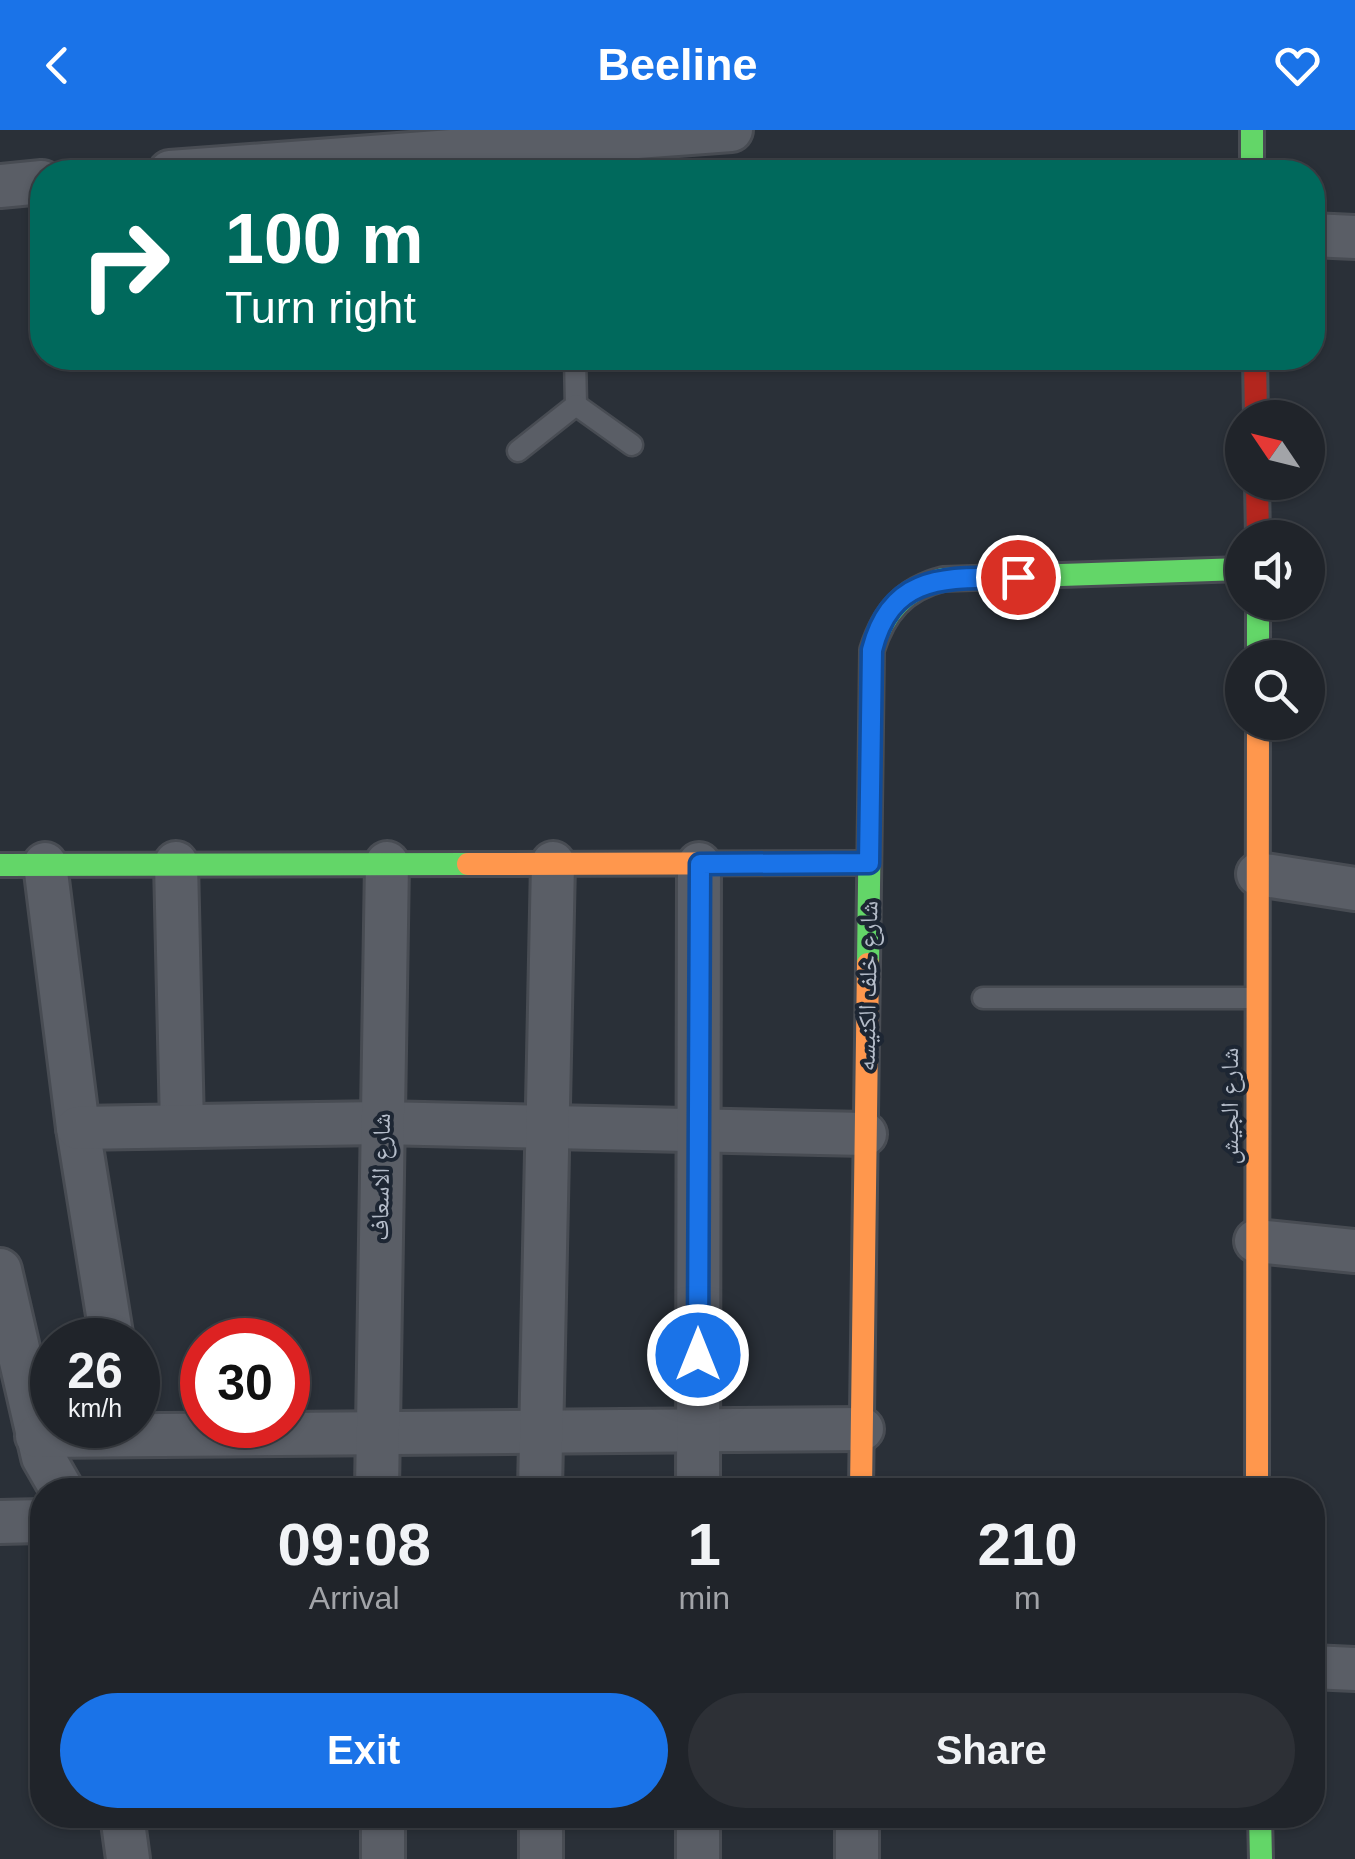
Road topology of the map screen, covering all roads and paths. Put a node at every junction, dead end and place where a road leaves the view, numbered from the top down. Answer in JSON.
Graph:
{"nodes":[{"id":1,"x":732,"y":130,"type":"edge"},
{"id":2,"x":1252,"y":130,"type":"edge"},
{"id":3,"x":377,"y":160,"type":"edge"},
{"id":4,"x":1252,"y":160,"type":"edge"},
{"id":5,"x":30,"y":183,"type":"edge"},
{"id":6,"x":0,"y":186,"type":"edge"},
{"id":7,"x":1325,"y":236,"type":"edge"},
{"id":8,"x":1355,"y":237,"type":"edge"},
{"id":9,"x":575,"y":370,"type":"edge"},
{"id":10,"x":1254,"y":370,"type":"edge"},
{"id":11,"x":1255,"y":400,"type":"edge"},
{"id":12,"x":576,"y":405,"type":"junction"},
{"id":13,"x":632,"y":445,"type":"dead end"},
{"id":14,"x":518,"y":451,"type":"dead end"},
{"id":15,"x":1225,"y":570,"type":"edge"},
{"id":16,"x":1258,"y":740,"type":"edge"},
{"id":17,"x":176,"y":863,"type":"junction"},
{"id":18,"x":387,"y":863,"type":"junction"},
{"id":19,"x":553,"y":863,"type":"junction"},
{"id":20,"x":869,"y":863,"type":"junction"},
{"id":21,"x":45,"y":864,"type":"junction"},
{"id":22,"x":700,"y":864,"type":"junction"},
{"id":23,"x":0,"y":865,"type":"edge"},
{"id":24,"x":1258,"y":874,"type":"junction"},
{"id":25,"x":1355,"y":889,"type":"edge"},
{"id":26,"x":983,"y":998,"type":"dead end"},
{"id":27,"x":1257,"y":998,"type":"junction"},
{"id":28,"x":381,"y":1123,"type":"junction"},
{"id":29,"x":547,"y":1124,"type":"junction"},
{"id":30,"x":182,"y":1126,"type":"junction"},
{"id":31,"x":78,"y":1128,"type":"junction"},
{"id":32,"x":698,"y":1130,"type":"junction"},
{"id":33,"x":865,"y":1134,"type":"junction"},
{"id":34,"x":1256,"y":1242,"type":"junction"},
{"id":35,"x":1355,"y":1251,"type":"edge"},
{"id":36,"x":0,"y":1270,"type":"edge"},
{"id":37,"x":108,"y":1318,"type":"edge"},
{"id":38,"x":30,"y":1405,"type":"edge"},
{"id":39,"x":862,"y":1429,"type":"junction"},
{"id":40,"x":160,"y":1430,"type":"edge"},
{"id":41,"x":698,"y":1430,"type":"junction"},
{"id":42,"x":540,"y":1432,"type":"junction"},
{"id":43,"x":376,"y":1433,"type":"junction"},
{"id":44,"x":41,"y":1448,"type":"edge"},
{"id":45,"x":55,"y":1478,"type":"edge"},
{"id":46,"x":377,"y":1478,"type":"edge"},
{"id":47,"x":540,"y":1478,"type":"edge"},
{"id":48,"x":698,"y":1478,"type":"edge"},
{"id":49,"x":861,"y":1478,"type":"edge"},
{"id":50,"x":1257,"y":1478,"type":"edge"},
{"id":51,"x":0,"y":1522,"type":"edge"},
{"id":52,"x":30,"y":1522,"type":"edge"},
{"id":53,"x":1325,"y":1667,"type":"edge"},
{"id":54,"x":1355,"y":1669,"type":"edge"},
{"id":55,"x":124,"y":1828,"type":"edge"},
{"id":56,"x":382,"y":1828,"type":"edge"},
{"id":57,"x":541,"y":1828,"type":"edge"},
{"id":58,"x":698,"y":1828,"type":"edge"},
{"id":59,"x":857,"y":1828,"type":"edge"},
{"id":60,"x":1260,"y":1828,"type":"edge"},
{"id":61,"x":128,"y":1859,"type":"edge"},
{"id":62,"x":383,"y":1859,"type":"edge"},
{"id":63,"x":541,"y":1859,"type":"edge"},
{"id":64,"x":698,"y":1859,"type":"edge"},
{"id":65,"x":857,"y":1859,"type":"edge"},
{"id":66,"x":1261,"y":1859,"type":"edge"}],
"edges":[{"from":1,"to":3,"type":"street"},
{"from":2,"to":4,"type":"street"},
{"from":5,"to":6,"type":"street"},
{"from":7,"to":8,"type":"street"},
{"from":9,"to":12,"type":"lane"},
{"from":10,"to":11,"type":"street"},
{"from":12,"to":13,"type":"lane"},
{"from":12,"to":14,"type":"lane"},
{"from":15,"to":20,"type":"street","name":"شارع خلف الكنيسه"},
{"from":16,"to":24,"type":"street","name":"شارع الجيش"},
{"from":17,"to":18,"type":"street"},
{"from":17,"to":21,"type":"street"},
{"from":17,"to":30,"type":"street"},
{"from":18,"to":19,"type":"street"},
{"from":18,"to":28,"type":"street","name":"شارع الاسعاف"},
{"from":19,"to":22,"type":"street"},
{"from":19,"to":29,"type":"street"},
{"from":20,"to":22,"type":"street"},
{"from":20,"to":33,"type":"street","name":"شارع خلف الكنيسه"},
{"from":21,"to":23,"type":"street"},
{"from":21,"to":31,"type":"street"},
{"from":22,"to":32,"type":"street"},
{"from":24,"to":25,"type":"street"},
{"from":24,"to":27,"type":"street","name":"شارع الجيش"},
{"from":26,"to":27,"type":"lane"},
{"from":27,"to":34,"type":"street","name":"شارع الجيش"},
{"from":28,"to":29,"type":"street"},
{"from":28,"to":30,"type":"street"},
{"from":28,"to":43,"type":"street","name":"شارع الاسعاف"},
{"from":29,"to":32,"type":"street"},
{"from":29,"to":42,"type":"street"},
{"from":30,"to":31,"type":"street"},
{"from":31,"to":37,"type":"street"},
{"from":32,"to":33,"type":"street"},
{"from":32,"to":41,"type":"street"},
{"from":33,"to":39,"type":"street","name":"شارع خلف الكنيسه"},
{"from":34,"to":35,"type":"street"},
{"from":34,"to":50,"type":"street","name":"شارع الجيش"},
{"from":36,"to":38,"type":"street"},
{"from":39,"to":41,"type":"street"},
{"from":39,"to":49,"type":"street","name":"شارع خلف الكنيسه"},
{"from":40,"to":43,"type":"street"},
{"from":41,"to":42,"type":"street"},
{"from":41,"to":48,"type":"street"},
{"from":42,"to":43,"type":"street"},
{"from":42,"to":47,"type":"street"},
{"from":43,"to":46,"type":"street","name":"شارع الاسعاف"},
{"from":44,"to":45,"type":"street"},
{"from":51,"to":52,"type":"street"},
{"from":53,"to":54,"type":"street"},
{"from":55,"to":61,"type":"street"},
{"from":56,"to":62,"type":"street"},
{"from":57,"to":63,"type":"street"},
{"from":58,"to":64,"type":"street"},
{"from":59,"to":65,"type":"street"},
{"from":60,"to":66,"type":"street"}]}
